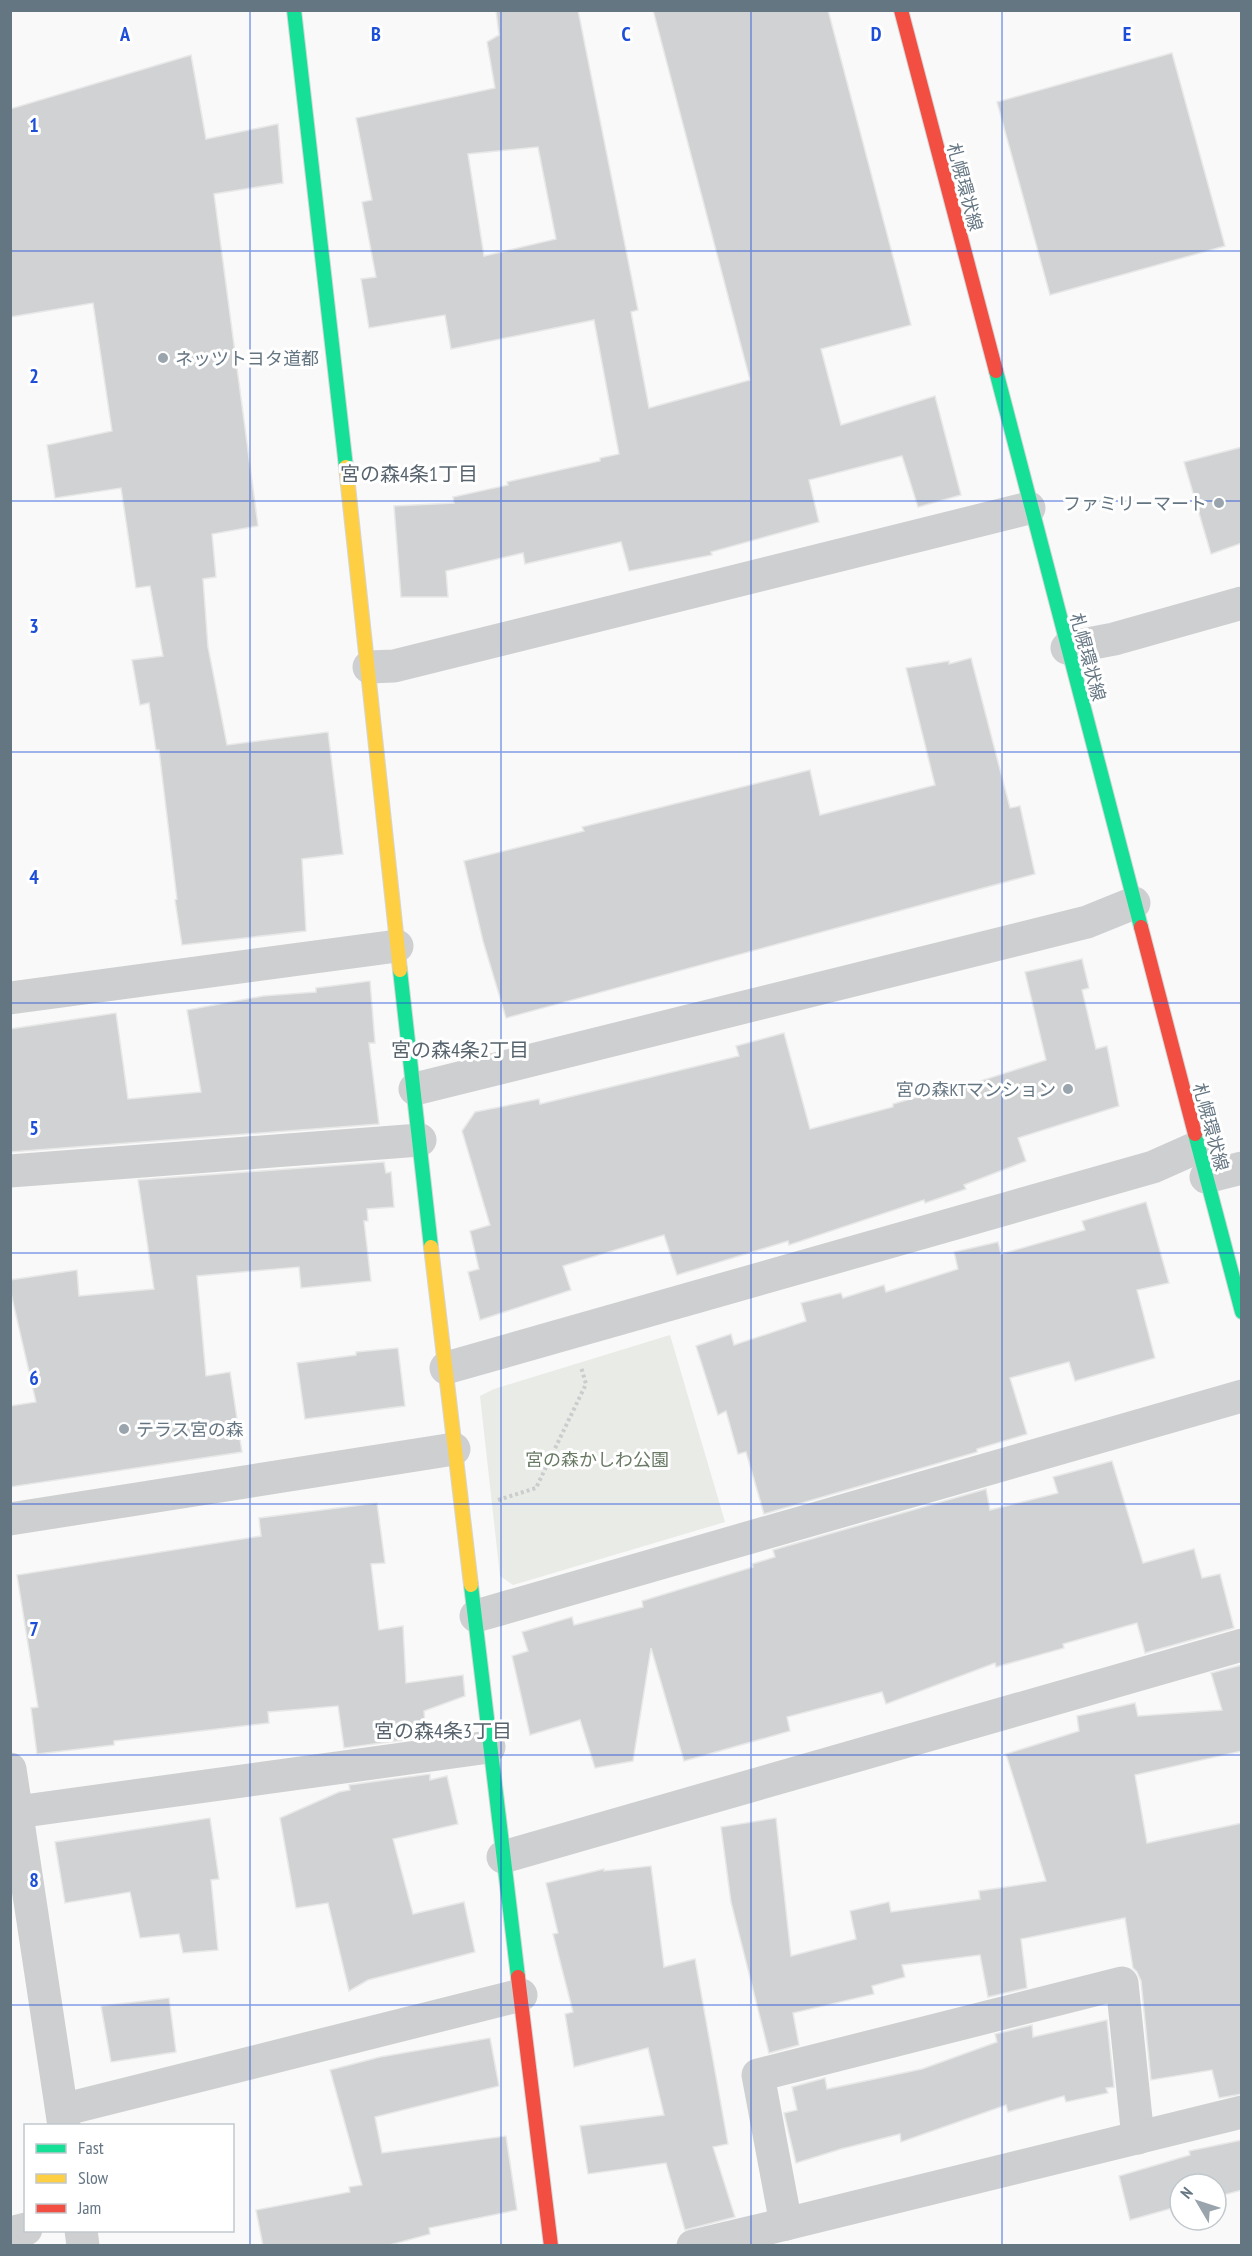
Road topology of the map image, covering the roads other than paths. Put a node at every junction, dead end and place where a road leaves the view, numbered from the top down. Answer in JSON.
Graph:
{"nodes":[{"id":1,"x":294,"y":10,"type":"edge"},
{"id":2,"x":901,"y":10,"type":"edge"},
{"id":3,"x":1029,"y":508,"type":"junction"},
{"id":4,"x":1242,"y":603,"type":"edge"},
{"id":5,"x":1067,"y":648,"type":"junction"},
{"id":6,"x":369,"y":667,"type":"junction"},
{"id":7,"x":1134,"y":903,"type":"junction"},
{"id":8,"x":397,"y":946,"type":"junction"},
{"id":9,"x":10,"y":998,"type":"edge"},
{"id":10,"x":415,"y":1089,"type":"junction"},
{"id":11,"x":420,"y":1140,"type":"junction"},
{"id":12,"x":1202,"y":1162,"type":"junction"},
{"id":13,"x":1242,"y":1168,"type":"edge"},
{"id":14,"x":10,"y":1172,"type":"edge"},
{"id":15,"x":1242,"y":1312,"type":"edge"},
{"id":16,"x":446,"y":1368,"type":"junction"},
{"id":17,"x":1242,"y":1396,"type":"edge"},
{"id":18,"x":454,"y":1449,"type":"junction"},
{"id":19,"x":10,"y":1519,"type":"edge"},
{"id":20,"x":476,"y":1616,"type":"junction"},
{"id":21,"x":1242,"y":1645,"type":"edge"},
{"id":22,"x":489,"y":1747,"type":"junction"},
{"id":23,"x":10,"y":1769,"type":"edge"},
{"id":24,"x":17,"y":1812,"type":"junction"},
{"id":25,"x":503,"y":1857,"type":"junction"},
{"id":26,"x":521,"y":1995,"type":"junction"},
{"id":27,"x":1242,"y":2112,"type":"edge"},
{"id":28,"x":63,"y":2118,"type":"edge"},
{"id":29,"x":1138,"y":2138,"type":"junction"},
{"id":30,"x":786,"y":2224,"type":"junction"},
{"id":31,"x":551,"y":2246,"type":"edge"},
{"id":32,"x":693,"y":2246,"type":"edge"}],
"edges":[{"from":1,"to":6,"type":"street"},
{"from":2,"to":3,"type":"street","name":"札幌環状線"},
{"from":3,"to":5,"type":"street","name":"札幌環状線"},
{"from":3,"to":6,"type":"street"},
{"from":4,"to":5,"type":"street"},
{"from":5,"to":7,"type":"street","name":"札幌環状線"},
{"from":6,"to":8,"type":"street"},
{"from":7,"to":10,"type":"street"},
{"from":7,"to":12,"type":"street","name":"札幌環状線"},
{"from":8,"to":9,"type":"street"},
{"from":8,"to":10,"type":"street"},
{"from":10,"to":11,"type":"street"},
{"from":11,"to":14,"type":"street"},
{"from":11,"to":16,"type":"street"},
{"from":12,"to":13,"type":"street"},
{"from":12,"to":15,"type":"street","name":"札幌環状線"},
{"from":12,"to":16,"type":"street"},
{"from":16,"to":18,"type":"street"},
{"from":17,"to":20,"type":"street"},
{"from":18,"to":19,"type":"street"},
{"from":18,"to":20,"type":"street"},
{"from":20,"to":22,"type":"street"},
{"from":21,"to":25,"type":"street"},
{"from":22,"to":24,"type":"street"},
{"from":22,"to":25,"type":"street"},
{"from":23,"to":24,"type":"street"},
{"from":24,"to":28,"type":"street"},
{"from":25,"to":26,"type":"street"},
{"from":26,"to":28,"type":"street"},
{"from":26,"to":31,"type":"street"},
{"from":27,"to":29,"type":"street"},
{"from":29,"to":30,"type":"street"},
{"from":29,"to":30,"type":"street"},
{"from":30,"to":32,"type":"street"}]}
